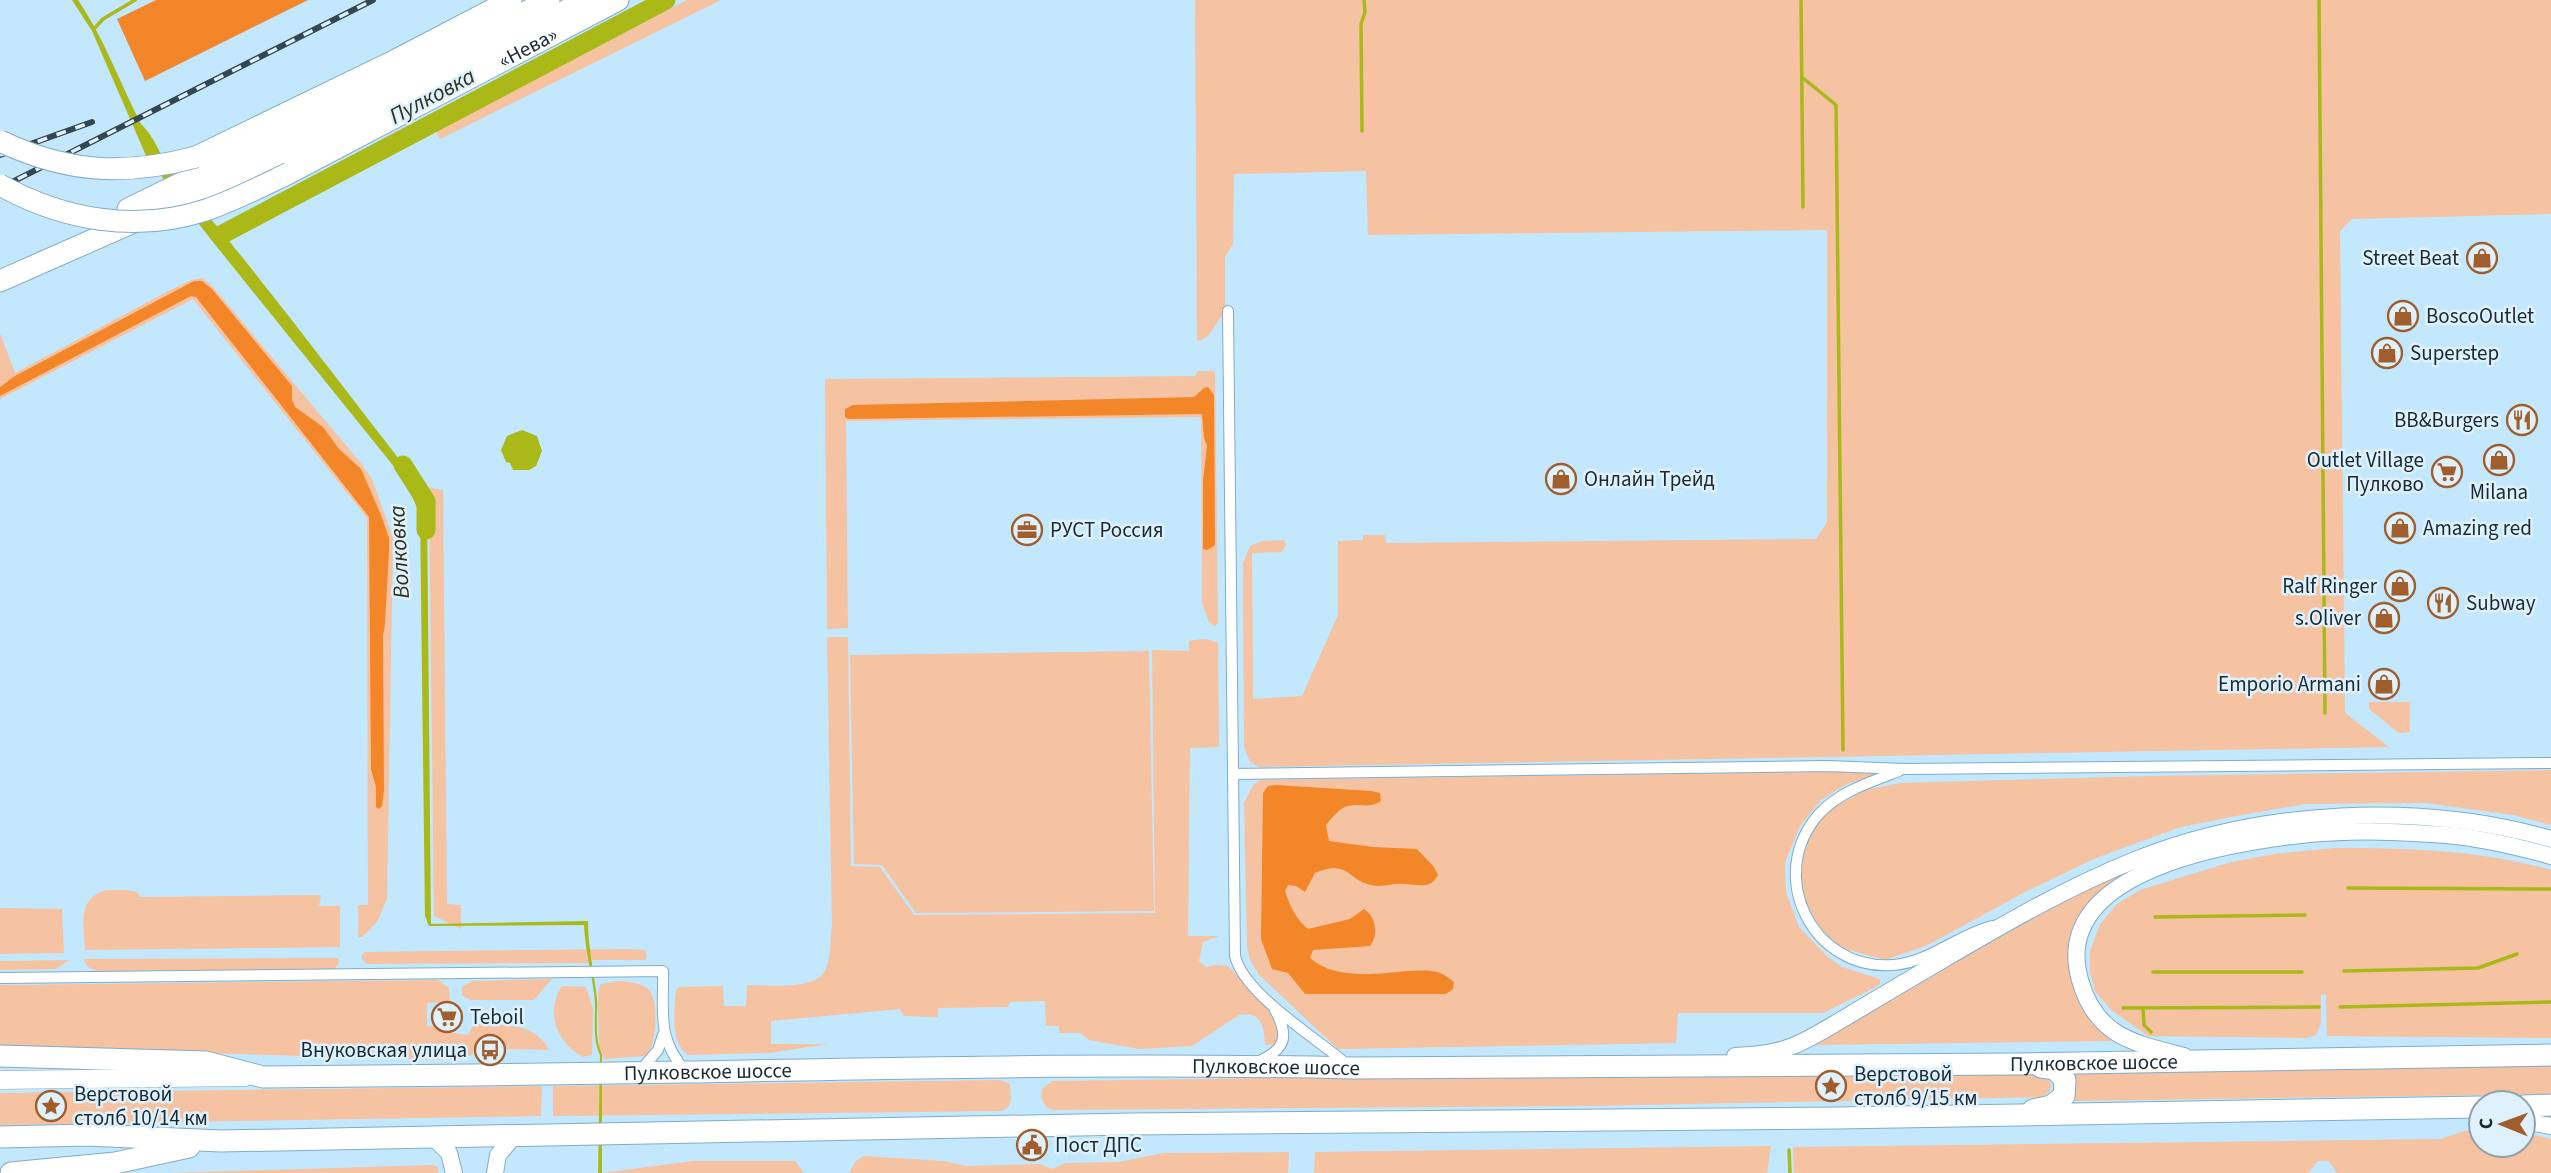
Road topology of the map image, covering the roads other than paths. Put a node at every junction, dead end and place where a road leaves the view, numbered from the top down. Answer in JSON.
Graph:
{"nodes":[{"id":1,"x":511,"y":0,"type":"edge"},
{"id":2,"x":549,"y":0,"type":"edge"},
{"id":3,"x":586,"y":0,"type":"edge"},
{"id":4,"x":618,"y":0,"type":"edge"},
{"id":5,"x":0,"y":141,"type":"edge"},
{"id":6,"x":278,"y":148,"type":"junction"},
{"id":7,"x":0,"y":185,"type":"edge"},
{"id":8,"x":0,"y":266,"type":"edge"},
{"id":9,"x":0,"y":281,"type":"edge"},
{"id":10,"x":1228,"y":311,"type":"dead end"},
{"id":11,"x":2551,"y":763,"type":"edge"},
{"id":12,"x":1904,"y":769,"type":"junction"},
{"id":13,"x":1233,"y":774,"type":"junction"},
{"id":14,"x":2551,"y":839,"type":"edge"},
{"id":15,"x":2551,"y":856,"type":"edge"},
{"id":16,"x":2008,"y":922,"type":"junction"},
{"id":17,"x":0,"y":978,"type":"edge"},
{"id":18,"x":1273,"y":1004,"type":"junction"},
{"id":19,"x":664,"y":1032,"type":"junction"},
{"id":20,"x":2551,"y":1055,"type":"edge"},
{"id":21,"x":0,"y":1056,"type":"edge"},
{"id":22,"x":2204,"y":1061,"type":"junction"},
{"id":23,"x":1702,"y":1065,"type":"junction"},
{"id":24,"x":2018,"y":1065,"type":"junction"},
{"id":25,"x":1248,"y":1066,"type":"junction"},
{"id":26,"x":1352,"y":1069,"type":"junction"},
{"id":27,"x":687,"y":1072,"type":"junction"},
{"id":28,"x":639,"y":1073,"type":"junction"},
{"id":29,"x":263,"y":1077,"type":"junction"},
{"id":30,"x":0,"y":1080,"type":"edge"},
{"id":31,"x":2467,"y":1107,"type":"edge"},
{"id":32,"x":2448,"y":1108,"type":"junction"},
{"id":33,"x":2467,"y":1111,"type":"edge"},
{"id":34,"x":2011,"y":1115,"type":"junction"},
{"id":35,"x":514,"y":1135,"type":"junction"},
{"id":36,"x":0,"y":1137,"type":"edge"},
{"id":37,"x":433,"y":1137,"type":"junction"},
{"id":38,"x":221,"y":1141,"type":"junction"},
{"id":39,"x":11,"y":1173,"type":"edge"},
{"id":40,"x":454,"y":1173,"type":"edge"},
{"id":41,"x":495,"y":1173,"type":"edge"}],
"edges":[{"from":1,"to":6,"type":"highway"},
{"from":2,"to":6,"type":"highway","name":"«Нева»"},
{"from":3,"to":6,"type":"highway","name":"«Нева»"},
{"from":4,"to":6,"type":"highway","name":"«Нева»"},
{"from":5,"to":6,"type":"highway","bridge":true},
{"from":6,"to":7,"type":"highway","bridge":true},
{"from":6,"to":8,"type":"highway"},
{"from":6,"to":9,"type":"highway"},
{"from":10,"to":13,"type":"street"},
{"from":11,"to":12,"type":"street"},
{"from":12,"to":13,"type":"street"},
{"from":12,"to":16,"type":"street"},
{"from":13,"to":18,"type":"street"},
{"from":14,"to":16,"type":"main road"},
{"from":15,"to":22,"type":"main road"},
{"from":16,"to":23,"type":"main road"},
{"from":17,"to":19,"type":"street"},
{"from":18,"to":25,"type":"street"},
{"from":18,"to":26,"type":"street"},
{"from":19,"to":27,"type":"street"},
{"from":19,"to":28,"type":"street"},
{"from":20,"to":22,"type":"highway","name":"Пулковское шоссе"},
{"from":21,"to":29,"type":"highway"},
{"from":22,"to":24,"type":"highway","name":"Пулковское шоссе"},
{"from":23,"to":24,"type":"highway","name":"Пулковское шоссе"},
{"from":23,"to":26,"type":"highway","name":"Пулковское шоссе"},
{"from":24,"to":34,"type":"highway"},
{"from":25,"to":26,"type":"highway","name":"Пулковское шоссе"},
{"from":25,"to":27,"type":"highway","name":"Пулковское шоссе"},
{"from":27,"to":28,"type":"highway","name":"Пулковское шоссе"},
{"from":28,"to":29,"type":"highway","name":"Пулковское шоссе"},
{"from":29,"to":30,"type":"main road","name":"Пулковское шоссе"},
{"from":31,"to":32,"type":"highway"},
{"from":32,"to":33,"type":"main road"},
{"from":32,"to":34,"type":"highway"},
{"from":34,"to":35,"type":"highway"},
{"from":35,"to":37,"type":"highway"},
{"from":35,"to":41,"type":"main road"},
{"from":36,"to":38,"type":"highway"},
{"from":37,"to":38,"type":"highway"},
{"from":37,"to":40,"type":"main road"},
{"from":38,"to":39,"type":"highway"}]}
